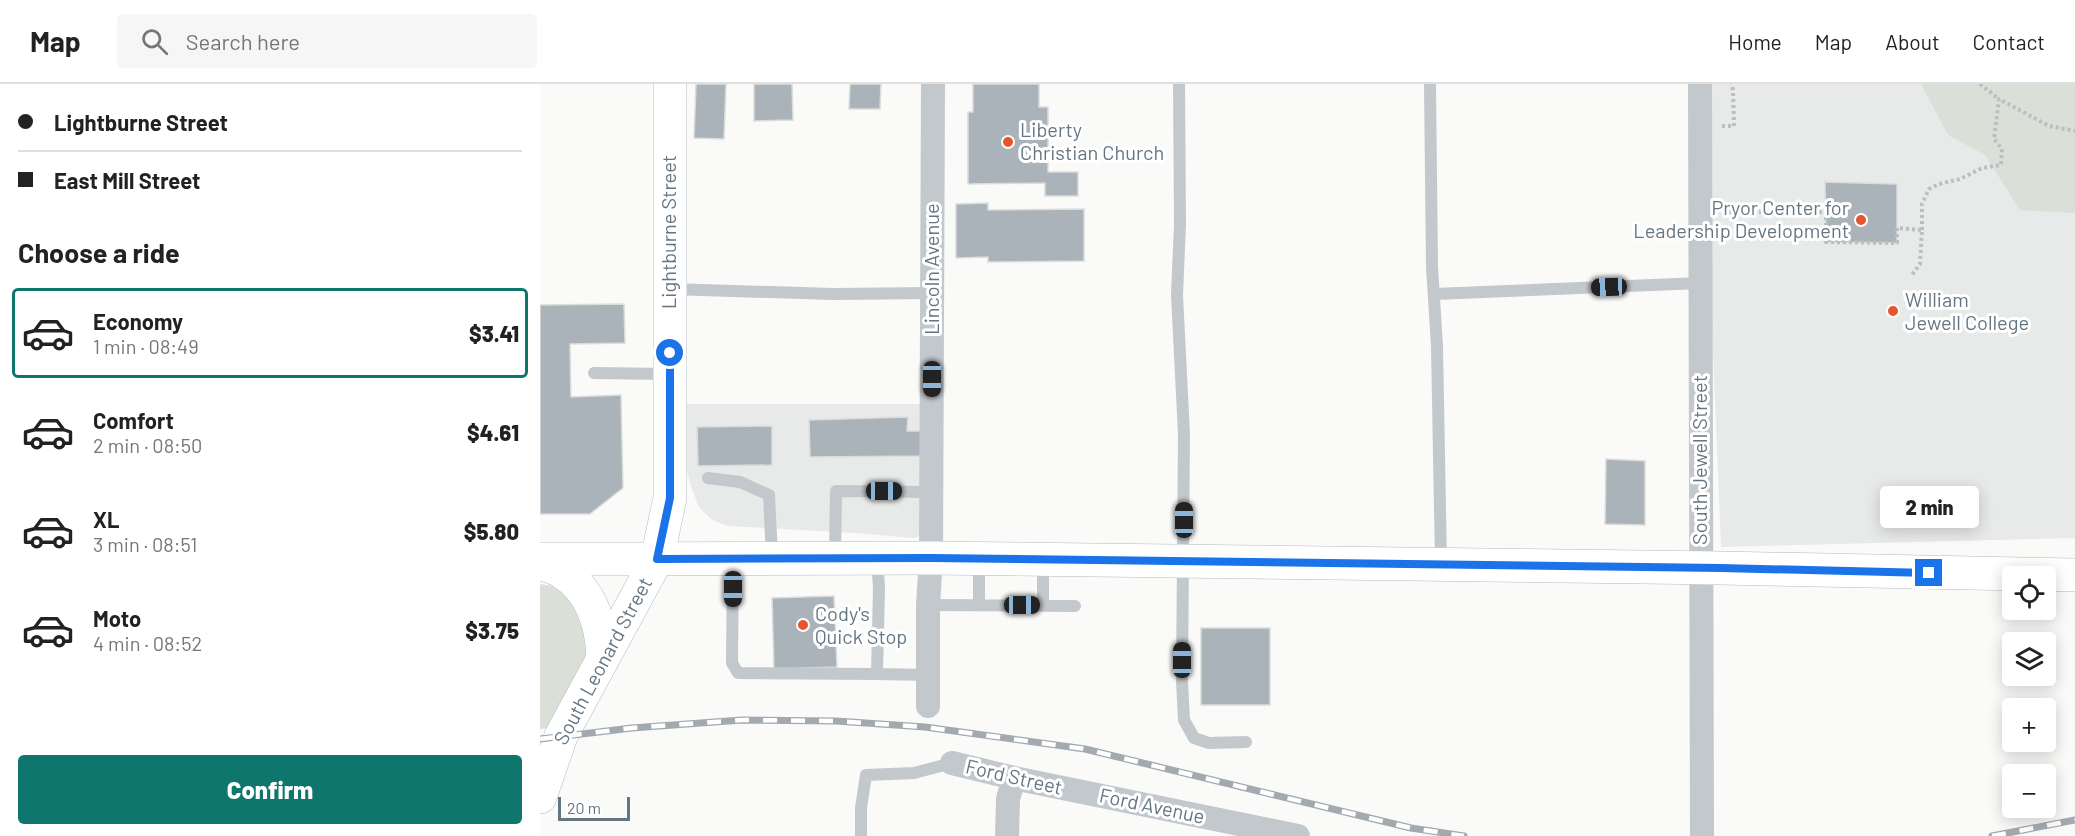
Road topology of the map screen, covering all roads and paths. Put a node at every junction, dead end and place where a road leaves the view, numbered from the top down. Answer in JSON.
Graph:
{"nodes":[{"id":1,"x":670,"y":84,"type":"edge"},
{"id":2,"x":933,"y":84,"type":"edge"},
{"id":3,"x":1179,"y":84,"type":"edge"},
{"id":4,"x":1430,"y":84,"type":"edge"},
{"id":5,"x":1700,"y":84,"type":"edge"},
{"id":6,"x":1731,"y":84,"type":"edge"},
{"id":7,"x":1980,"y":84,"type":"edge"},
{"id":8,"x":1999,"y":99,"type":"junction"},
{"id":9,"x":1719,"y":126,"type":"dead end"},
{"id":10,"x":2075,"y":131,"type":"edge"},
{"id":11,"x":1719,"y":212,"type":"dead end"},
{"id":12,"x":1922,"y":230,"type":"junction"},
{"id":13,"x":1911,"y":276,"type":"dead end"},
{"id":14,"x":1701,"y":283,"type":"junction"},
{"id":15,"x":669,"y":290,"type":"junction"},
{"id":16,"x":932,"y":293,"type":"junction"},
{"id":17,"x":1434,"y":294,"type":"junction"},
{"id":18,"x":594,"y":373,"type":"dead end"},
{"id":19,"x":670,"y":374,"type":"junction"},
{"id":20,"x":708,"y":478,"type":"dead end"},
{"id":21,"x":932,"y":492,"type":"junction"},
{"id":22,"x":835,"y":558,"type":"junction"},
{"id":23,"x":877,"y":558,"type":"junction"},
{"id":24,"x":932,"y":558,"type":"junction"},
{"id":25,"x":657,"y":559,"type":"junction"},
{"id":26,"x":733,"y":559,"type":"junction"},
{"id":27,"x":772,"y":559,"type":"junction"},
{"id":28,"x":979,"y":559,"type":"junction"},
{"id":29,"x":1043,"y":560,"type":"junction"},
{"id":30,"x":540,"y":561,"type":"edge"},
{"id":31,"x":1184,"y":561,"type":"junction"},
{"id":32,"x":1441,"y":565,"type":"junction"},
{"id":33,"x":1700,"y":568,"type":"junction"},
{"id":34,"x":2075,"y":575,"type":"edge"},
{"id":35,"x":928,"y":605,"type":"junction"},
{"id":36,"x":979,"y":605,"type":"junction"},
{"id":37,"x":1043,"y":605,"type":"junction"},
{"id":38,"x":1075,"y":606,"type":"dead end"},
{"id":39,"x":603,"y":659,"type":"junction"},
{"id":40,"x":877,"y":674,"type":"junction"},
{"id":41,"x":928,"y":675,"type":"junction"},
{"id":42,"x":928,"y":706,"type":"dead end"},
{"id":43,"x":1246,"y":742,"type":"dead end"},
{"id":44,"x":952,"y":763,"type":"joint"},
{"id":45,"x":1014,"y":778,"type":"junction"},
{"id":46,"x":1077,"y":791,"type":"joint"},
{"id":47,"x":540,"y":797,"type":"edge"},
{"id":48,"x":861,"y":836,"type":"edge"},
{"id":49,"x":1007,"y":836,"type":"edge"},
{"id":50,"x":1298,"y":836,"type":"edge"},
{"id":51,"x":1702,"y":836,"type":"edge"}],
"edges":[{"from":1,"to":15,"type":"main road","name":"Lightburne Street"},
{"from":2,"to":16,"type":"street","name":"Lincoln Avenue"},
{"from":3,"to":31,"type":"lane"},
{"from":4,"to":17,"type":"lane"},
{"from":5,"to":14,"type":"street","name":"South Jewell Street"},
{"from":6,"to":9,"type":"path"},
{"from":7,"to":8,"type":"path"},
{"from":8,"to":10,"type":"path"},
{"from":8,"to":12,"type":"path"},
{"from":11,"to":12,"type":"path"},
{"from":12,"to":13,"type":"path"},
{"from":14,"to":17,"type":"lane"},
{"from":14,"to":33,"type":"street","name":"South Jewell Street"},
{"from":15,"to":16,"type":"lane"},
{"from":15,"to":19,"type":"main road","name":"Lightburne Street"},
{"from":16,"to":21,"type":"street","name":"Lincoln Avenue"},
{"from":17,"to":32,"type":"lane"},
{"from":18,"to":19,"type":"lane"},
{"from":19,"to":25,"type":"main road","name":"Lightburne Street"},
{"from":20,"to":27,"type":"lane"},
{"from":21,"to":22,"type":"lane"},
{"from":21,"to":24,"type":"street","name":"Lincoln Avenue"},
{"from":22,"to":23,"type":"main road"},
{"from":22,"to":27,"type":"main road"},
{"from":23,"to":24,"type":"main road"},
{"from":23,"to":40,"type":"lane"},
{"from":24,"to":28,"type":"main road"},
{"from":24,"to":35,"type":"street","name":"Lincoln Avenue"},
{"from":25,"to":26,"type":"main road"},
{"from":25,"to":30,"type":"main road"},
{"from":25,"to":39,"type":"main road","name":"South Leonard Street"},
{"from":26,"to":27,"type":"main road"},
{"from":26,"to":40,"type":"lane"},
{"from":28,"to":29,"type":"main road"},
{"from":28,"to":36,"type":"lane"},
{"from":29,"to":31,"type":"main road"},
{"from":29,"to":37,"type":"lane"},
{"from":30,"to":39,"type":"main road"},
{"from":31,"to":32,"type":"main road"},
{"from":31,"to":43,"type":"lane"},
{"from":32,"to":33,"type":"main road"},
{"from":33,"to":34,"type":"main road"},
{"from":33,"to":51,"type":"street","name":"South Jewell Street"},
{"from":35,"to":36,"type":"lane"},
{"from":35,"to":41,"type":"street","name":"Lincoln Avenue"},
{"from":36,"to":37,"type":"lane"},
{"from":37,"to":38,"type":"lane"},
{"from":39,"to":47,"type":"main road","name":"South Leonard Street"},
{"from":40,"to":41,"type":"lane"},
{"from":41,"to":42,"type":"street","name":"Lincoln Avenue"},
{"from":44,"to":45,"type":"street","name":"Ford Street"},
{"from":44,"to":48,"type":"lane"},
{"from":45,"to":46,"type":"street","name":"Ford Street"},
{"from":45,"to":49,"type":"street"},
{"from":46,"to":50,"type":"street","name":"Ford Avenue"}]}
